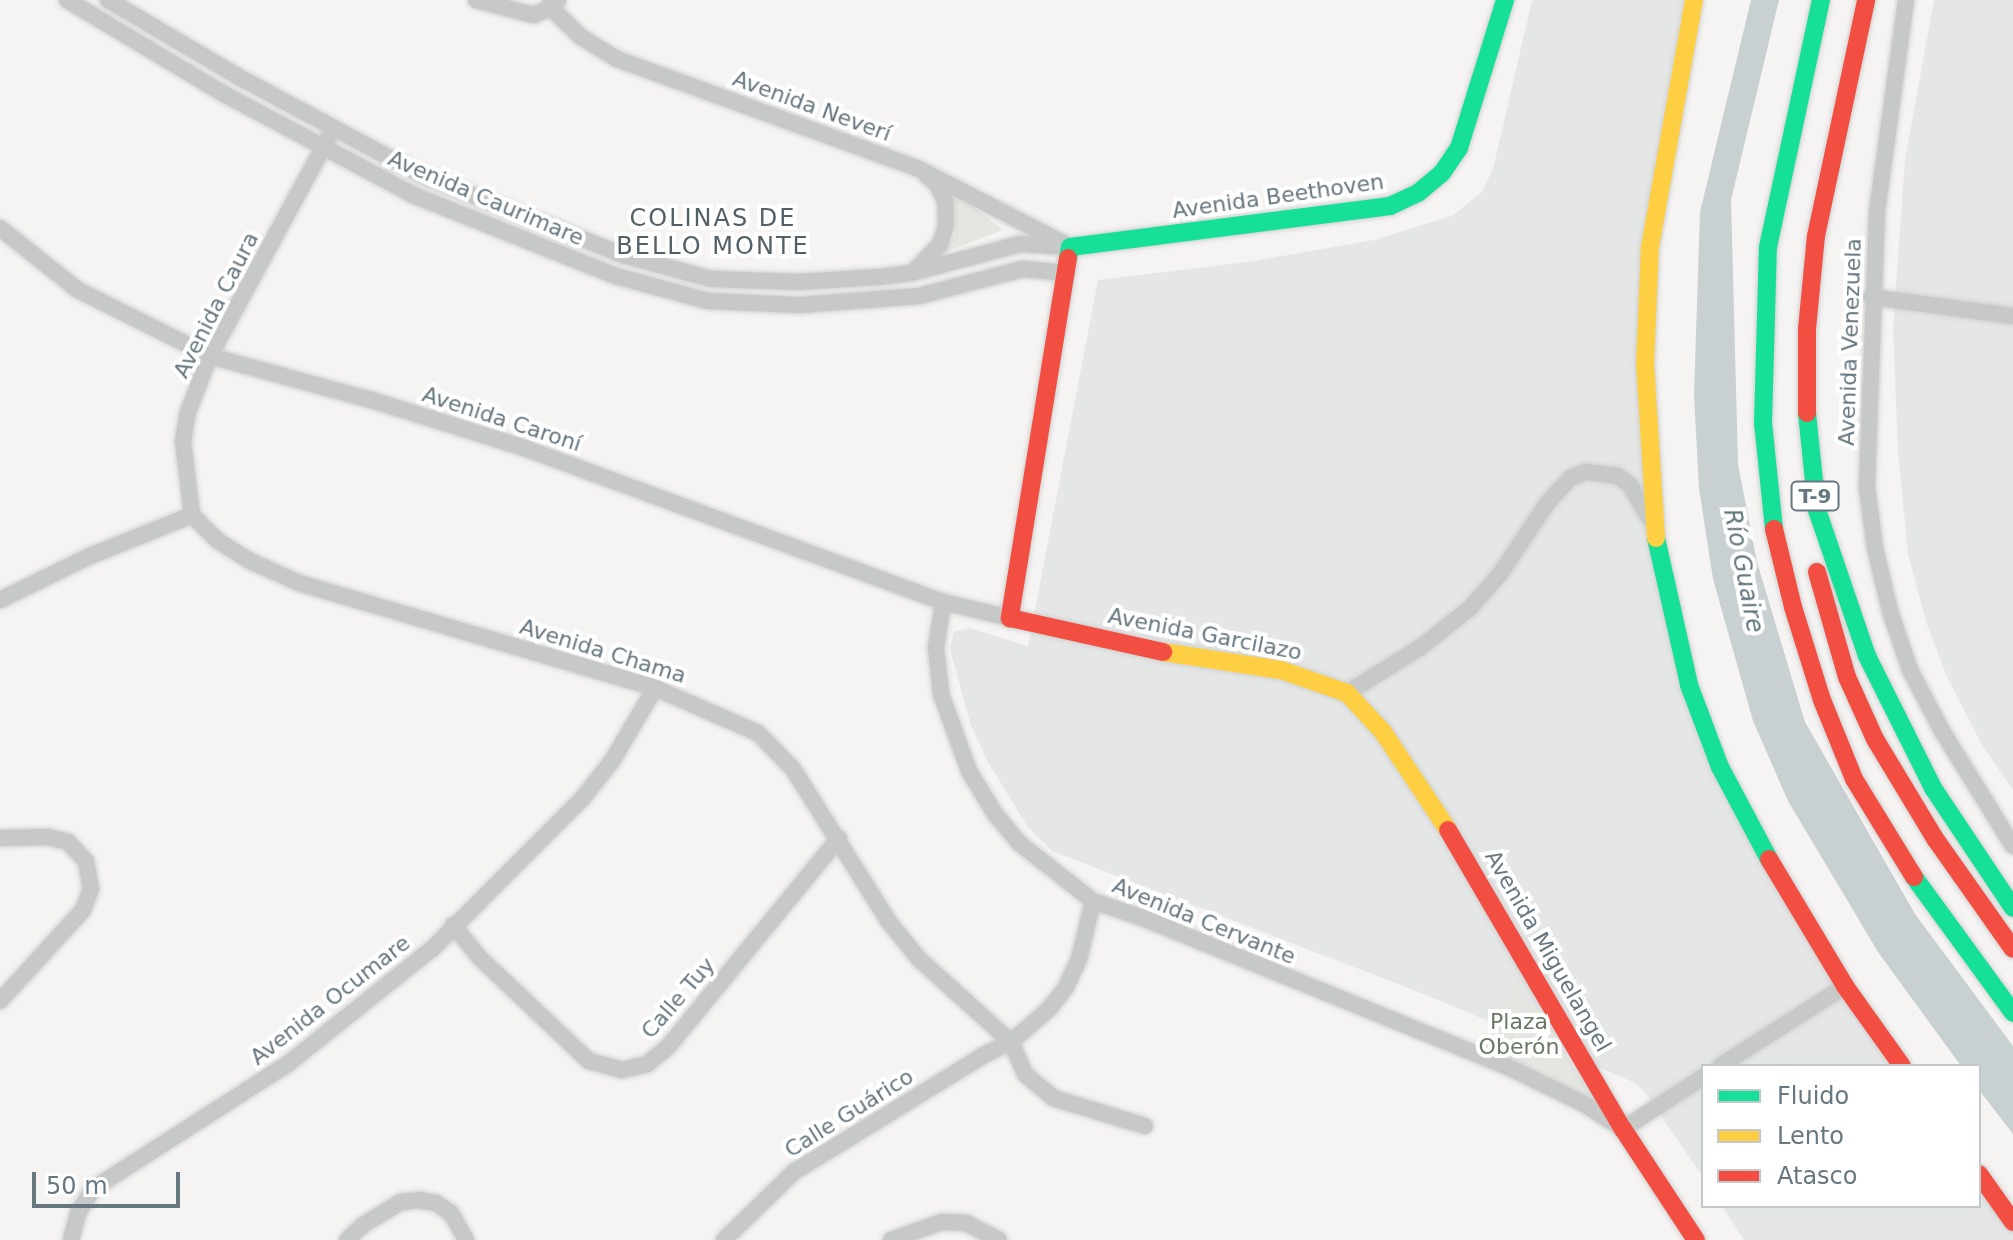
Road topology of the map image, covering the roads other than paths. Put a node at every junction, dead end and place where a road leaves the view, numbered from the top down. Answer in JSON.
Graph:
{"nodes":[{"id":1,"x":67,"y":0,"type":"edge"},
{"id":2,"x":108,"y":0,"type":"edge"},
{"id":3,"x":476,"y":0,"type":"edge"},
{"id":4,"x":1505,"y":0,"type":"edge"},
{"id":5,"x":1694,"y":0,"type":"edge"},
{"id":6,"x":1821,"y":0,"type":"edge"},
{"id":7,"x":1866,"y":0,"type":"edge"},
{"id":8,"x":1906,"y":0,"type":"edge"},
{"id":9,"x":554,"y":3,"type":"edge"},
{"id":10,"x":334,"y":127,"type":"junction"},
{"id":11,"x":324,"y":147,"type":"junction"},
{"id":12,"x":917,"y":168,"type":"junction"},
{"id":13,"x":0,"y":228,"type":"edge"},
{"id":14,"x":1070,"y":247,"type":"junction"},
{"id":15,"x":911,"y":273,"type":"junction"},
{"id":16,"x":1067,"y":273,"type":"junction"},
{"id":17,"x":1871,"y":297,"type":"junction"},
{"id":18,"x":2013,"y":316,"type":"edge"},
{"id":19,"x":210,"y":356,"type":"junction"},
{"id":20,"x":1807,"y":429,"type":"junction"},
{"id":21,"x":192,"y":515,"type":"junction"},
{"id":22,"x":1653,"y":525,"type":"junction"},
{"id":23,"x":0,"y":600,"type":"edge"},
{"id":24,"x":943,"y":602,"type":"junction"},
{"id":25,"x":1010,"y":618,"type":"junction"},
{"id":26,"x":655,"y":688,"type":"junction"},
{"id":27,"x":1347,"y":693,"type":"junction"},
{"id":28,"x":0,"y":838,"type":"edge"},
{"id":29,"x":839,"y":838,"type":"junction"},
{"id":30,"x":2013,"y":846,"type":"edge"},
{"id":31,"x":1093,"y":901,"type":"junction"},
{"id":32,"x":2013,"y":908,"type":"edge"},
{"id":33,"x":453,"y":925,"type":"junction"},
{"id":34,"x":2013,"y":949,"type":"edge"},
{"id":35,"x":1845,"y":986,"type":"junction"},
{"id":36,"x":0,"y":1001,"type":"edge"},
{"id":37,"x":2013,"y":1013,"type":"edge"},
{"id":38,"x":1011,"y":1042,"type":"junction"},
{"id":39,"x":1723,"y":1064,"type":"edge"},
{"id":40,"x":1901,"y":1064,"type":"edge"},
{"id":41,"x":1701,"y":1078,"type":"edge"},
{"id":42,"x":1145,"y":1126,"type":"dead end"},
{"id":43,"x":1623,"y":1129,"type":"junction"},
{"id":44,"x":1981,"y":1177,"type":"edge"},
{"id":45,"x":2013,"y":1222,"type":"edge"},
{"id":46,"x":71,"y":1240,"type":"edge"},
{"id":47,"x":347,"y":1240,"type":"edge"},
{"id":48,"x":466,"y":1240,"type":"edge"},
{"id":49,"x":724,"y":1240,"type":"edge"},
{"id":50,"x":891,"y":1240,"type":"edge"},
{"id":51,"x":999,"y":1240,"type":"edge"},
{"id":52,"x":1696,"y":1240,"type":"edge"}],
"edges":[{"from":1,"to":11,"type":"street","name":"Avenida Caurimare"},
{"from":2,"to":10,"type":"street","name":"Avenida Caurimare"},
{"from":3,"to":9,"type":"street"},
{"from":4,"to":14,"type":"main road","name":"Avenida Beethoven"},
{"from":5,"to":22,"type":"main road"},
{"from":6,"to":37,"type":"main road","number":"T-9"},
{"from":7,"to":20,"type":"main road","number":"T-9"},
{"from":8,"to":17,"type":"street","name":"Avenida Venezuela"},
{"from":9,"to":12,"type":"street","name":"Avenida Neverí"},
{"from":10,"to":11,"type":"street","name":"Avenida Caura"},
{"from":10,"to":15,"type":"street","name":"Avenida Caurimare"},
{"from":11,"to":16,"type":"street","name":"Avenida Caurimare"},
{"from":11,"to":19,"type":"street","name":"Avenida Caura"},
{"from":12,"to":14,"type":"street","name":"Avenida Neverí"},
{"from":12,"to":15,"type":"street"},
{"from":13,"to":19,"type":"street","name":"Avenida Caroní"},
{"from":14,"to":15,"type":"street","name":"Avenida Caurimare"},
{"from":14,"to":16,"type":"main road"},
{"from":16,"to":25,"type":"main road"},
{"from":17,"to":18,"type":"street"},
{"from":17,"to":30,"type":"street","name":"Avenida Venezuela"},
{"from":19,"to":21,"type":"street","name":"Avenida Caura"},
{"from":19,"to":24,"type":"street","name":"Avenida Caroní"},
{"from":20,"to":32,"type":"main road","number":"T-9"},
{"from":20,"to":34,"type":"main road"},
{"from":21,"to":23,"type":"street"},
{"from":21,"to":26,"type":"street","name":"Avenida Chama"},
{"from":22,"to":27,"type":"street"},
{"from":22,"to":35,"type":"main road"},
{"from":24,"to":25,"type":"street","name":"Avenida Caroní"},
{"from":24,"to":31,"type":"street","name":"Avenida Cervante"},
{"from":25,"to":27,"type":"main road","name":"Avenida Garcilazo"},
{"from":26,"to":29,"type":"street","name":"Avenida Chama"},
{"from":26,"to":33,"type":"street","name":"Avenida Ocumare"},
{"from":27,"to":43,"type":"main road","name":"Avenida Miguelangel"},
{"from":28,"to":36,"type":"street"},
{"from":29,"to":33,"type":"street","name":"Calle Tuy"},
{"from":29,"to":38,"type":"street","name":"Avenida Chama"},
{"from":31,"to":38,"type":"street"},
{"from":31,"to":43,"type":"street","name":"Avenida Cervante"},
{"from":33,"to":46,"type":"street","name":"Avenida Ocumare"},
{"from":35,"to":39,"type":"street"},
{"from":35,"to":40,"type":"main road"},
{"from":38,"to":42,"type":"street"},
{"from":38,"to":49,"type":"street","name":"Calle Guárico"},
{"from":41,"to":43,"type":"street"},
{"from":43,"to":52,"type":"main road","name":"Avenida Miguelangel"},
{"from":44,"to":45,"type":"main road"},
{"from":47,"to":48,"type":"street"},
{"from":50,"to":51,"type":"street"}]}
